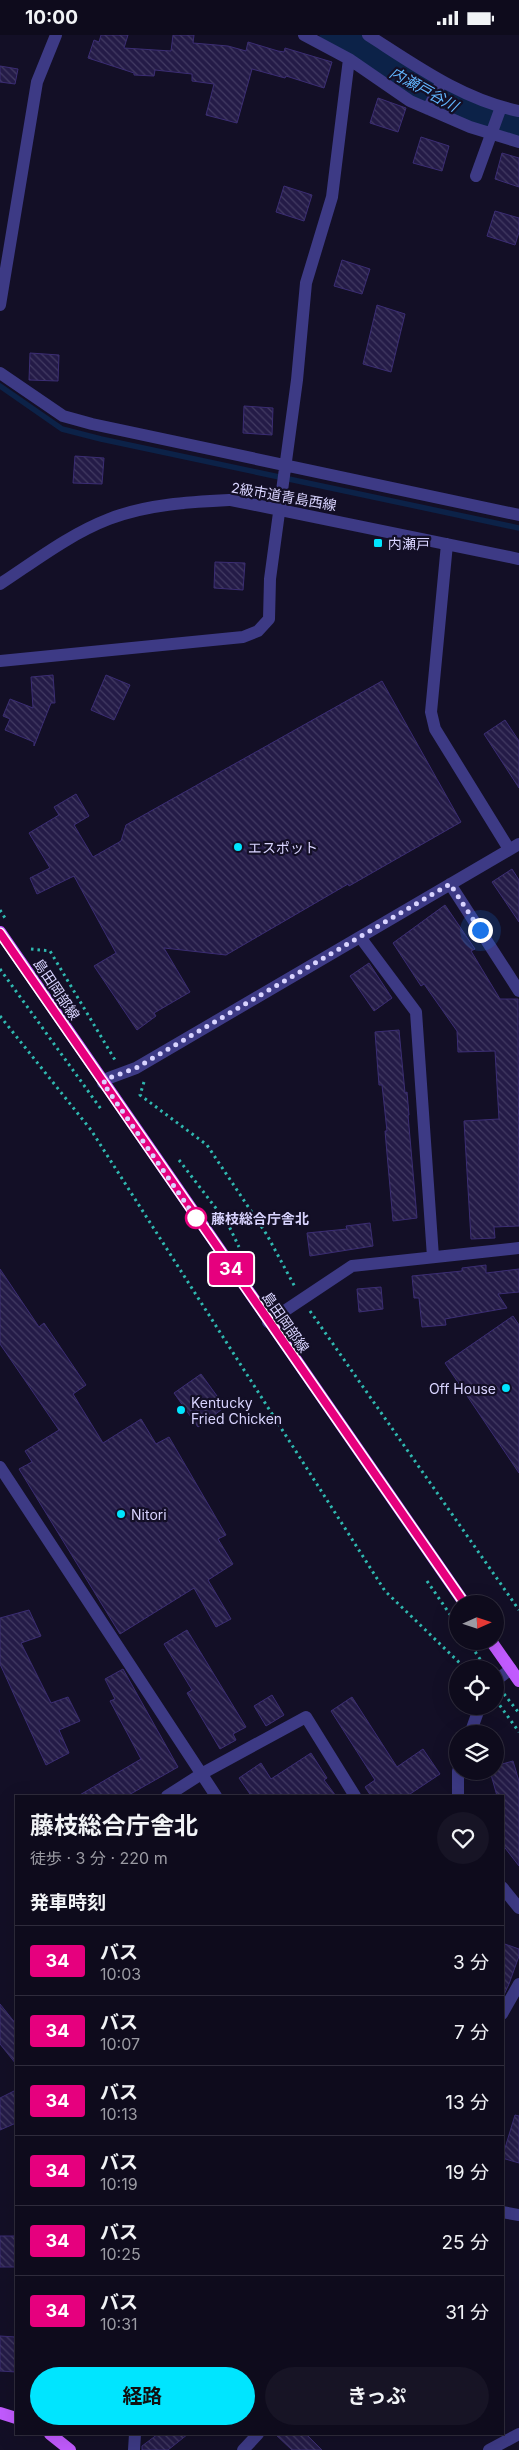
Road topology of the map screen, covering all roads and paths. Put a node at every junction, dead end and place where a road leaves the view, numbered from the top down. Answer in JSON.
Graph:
{"nodes":[{"id":1,"x":56,"y":35,"type":"edge"},
{"id":2,"x":305,"y":35,"type":"edge"},
{"id":3,"x":368,"y":35,"type":"edge"},
{"id":4,"x":349,"y":59,"type":"junction"},
{"id":5,"x":442,"y":81,"type":"junction"},
{"id":6,"x":501,"y":107,"type":"junction"},
{"id":7,"x":428,"y":109,"type":"junction"},
{"id":8,"x":519,"y":111,"type":"edge"},
{"id":9,"x":491,"y":134,"type":"junction"},
{"id":10,"x":519,"y":141,"type":"edge"},
{"id":11,"x":476,"y":176,"type":"dead end"},
{"id":12,"x":0,"y":305,"type":"edge"},
{"id":13,"x":0,"y":373,"type":"edge"},
{"id":14,"x":286,"y":465,"type":"junction"},
{"id":15,"x":281,"y":509,"type":"junction"},
{"id":16,"x":519,"y":515,"type":"edge"},
{"id":17,"x":447,"y":544,"type":"junction"},
{"id":18,"x":519,"y":559,"type":"edge"},
{"id":19,"x":0,"y":584,"type":"edge"},
{"id":20,"x":0,"y":661,"type":"edge"},
{"id":21,"x":514,"y":847,"type":"edge"},
{"id":22,"x":450,"y":884,"type":"junction"},
{"id":23,"x":0,"y":933,"type":"edge"},
{"id":24,"x":360,"y":937,"type":"junction"},
{"id":25,"x":26,"y":949,"type":"dead end"},
{"id":26,"x":0,"y":969,"type":"edge"},
{"id":27,"x":519,"y":991,"type":"edge"},
{"id":28,"x":0,"y":1016,"type":"edge"},
{"id":29,"x":122,"y":1059,"type":"dead end"},
{"id":30,"x":144,"y":1081,"type":"dead end"},
{"id":31,"x":103,"y":1083,"type":"junction"},
{"id":32,"x":102,"y":1111,"type":"dead end"},
{"id":33,"x":519,"y":1248,"type":"edge"},
{"id":34,"x":434,"y":1257,"type":"junction"},
{"id":35,"x":301,"y":1299,"type":"junction"},
{"id":36,"x":268,"y":1323,"type":"junction"},
{"id":37,"x":0,"y":1467,"type":"edge"},
{"id":38,"x":424,"y":1577,"type":"dead end"},
{"id":39,"x":459,"y":1595,"type":"edge"},
{"id":40,"x":519,"y":1610,"type":"edge"},
{"id":41,"x":449,"y":1613,"type":"edge"},
{"id":42,"x":497,"y":1650,"type":"edge"},
{"id":43,"x":457,"y":1660,"type":"edge"},
{"id":44,"x":511,"y":1669,"type":"junction"},
{"id":45,"x":504,"y":1676,"type":"edge"},
{"id":46,"x":519,"y":1681,"type":"edge"},
{"id":47,"x":504,"y":1693,"type":"edge"},
{"id":48,"x":504,"y":1711,"type":"edge"},
{"id":49,"x":519,"y":1713,"type":"edge"},
{"id":50,"x":519,"y":1732,"type":"edge"},
{"id":51,"x":203,"y":1773,"type":"junction"},
{"id":52,"x":458,"y":1780,"type":"edge"},
{"id":53,"x":169,"y":1795,"type":"edge"},
{"id":54,"x":215,"y":1795,"type":"edge"},
{"id":55,"x":354,"y":1795,"type":"edge"},
{"id":56,"x":458,"y":1795,"type":"edge"},
{"id":57,"x":504,"y":1889,"type":"edge"},
{"id":58,"x":519,"y":1908,"type":"edge"},
{"id":59,"x":519,"y":1984,"type":"edge"},
{"id":60,"x":504,"y":2010,"type":"edge"},
{"id":61,"x":504,"y":2212,"type":"edge"},
{"id":62,"x":519,"y":2215,"type":"edge"},
{"id":63,"x":0,"y":2413,"type":"edge"},
{"id":64,"x":15,"y":2418,"type":"edge"},
{"id":65,"x":519,"y":2434,"type":"edge"},
{"id":66,"x":51,"y":2435,"type":"edge"},
{"id":67,"x":135,"y":2435,"type":"edge"},
{"id":68,"x":257,"y":2435,"type":"edge"},
{"id":69,"x":70,"y":2450,"type":"edge"},
{"id":70,"x":134,"y":2450,"type":"edge"},
{"id":71,"x":244,"y":2450,"type":"edge"},
{"id":72,"x":489,"y":2450,"type":"edge"}],
"edges":[{"from":1,"to":12,"type":"street"},
{"from":2,"to":4,"type":"street"},
{"from":3,"to":5,"type":"street"},
{"from":4,"to":7,"type":"street"},
{"from":4,"to":14,"type":"street"},
{"from":5,"to":6,"type":"street"},
{"from":5,"to":7,"type":"street"},
{"from":6,"to":8,"type":"street"},
{"from":6,"to":9,"type":"street"},
{"from":7,"to":9,"type":"street"},
{"from":9,"to":10,"type":"street"},
{"from":9,"to":11,"type":"street"},
{"from":13,"to":14,"type":"street"},
{"from":14,"to":15,"type":"street"},
{"from":14,"to":16,"type":"street"},
{"from":15,"to":17,"type":"street","name":"2級市道青島西線"},
{"from":15,"to":19,"type":"street","name":"2級市道青島西線"},
{"from":15,"to":20,"type":"street"},
{"from":17,"to":18,"type":"street","name":"2級市道青島西線"},
{"from":17,"to":21,"type":"street"},
{"from":21,"to":22,"type":"street"},
{"from":22,"to":24,"type":"street"},
{"from":22,"to":27,"type":"street"},
{"from":23,"to":31,"type":"main road","name":"島田岡部線"},
{"from":24,"to":31,"type":"street"},
{"from":24,"to":34,"type":"street"},
{"from":25,"to":29,"type":"path"},
{"from":26,"to":32,"type":"path"},
{"from":28,"to":43,"type":"path"},
{"from":30,"to":35,"type":"path"},
{"from":31,"to":36,"type":"main road","name":"島田岡部線"},
{"from":33,"to":34,"type":"street"},
{"from":34,"to":35,"type":"street"},
{"from":35,"to":36,"type":"street"},
{"from":35,"to":40,"type":"path"},
{"from":36,"to":39,"type":"main road","name":"島田岡部線"},
{"from":37,"to":51,"type":"street"},
{"from":38,"to":41,"type":"path"},
{"from":42,"to":44,"type":"main road"},
{"from":44,"to":45,"type":"street"},
{"from":44,"to":46,"type":"main road"},
{"from":47,"to":49,"type":"path"},
{"from":48,"to":50,"type":"path"},
{"from":51,"to":53,"type":"street"},
{"from":51,"to":54,"type":"street"},
{"from":51,"to":55,"type":"street"},
{"from":52,"to":56,"type":"street"},
{"from":57,"to":58,"type":"street"},
{"from":59,"to":60,"type":"street"},
{"from":61,"to":62,"type":"street"},
{"from":63,"to":64,"type":"main road"},
{"from":65,"to":72,"type":"street"},
{"from":66,"to":69,"type":"main road"},
{"from":67,"to":70,"type":"street"},
{"from":68,"to":71,"type":"street"}]}
